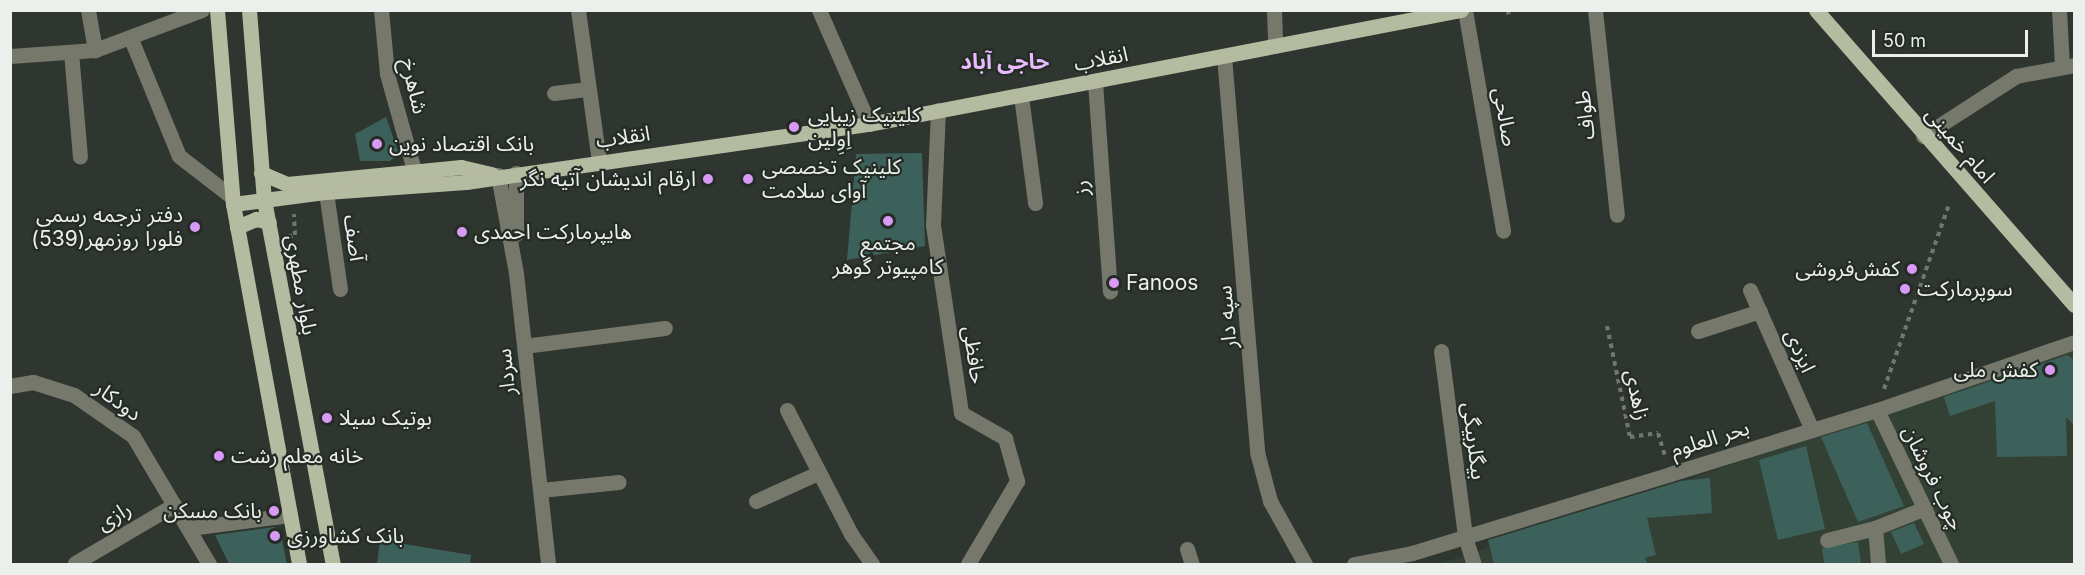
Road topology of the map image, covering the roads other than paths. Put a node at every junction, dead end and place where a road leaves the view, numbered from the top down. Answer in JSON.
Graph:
{"nodes":[{"id":1,"x":88,"y":10,"type":"edge"},
{"id":2,"x":202,"y":10,"type":"edge"},
{"id":3,"x":217,"y":10,"type":"edge"},
{"id":4,"x":249,"y":10,"type":"edge"},
{"id":5,"x":381,"y":10,"type":"edge"},
{"id":6,"x":578,"y":10,"type":"edge"},
{"id":7,"x":819,"y":10,"type":"edge"},
{"id":8,"x":1274,"y":10,"type":"edge"},
{"id":9,"x":1463,"y":10,"type":"edge"},
{"id":10,"x":1595,"y":10,"type":"edge"},
{"id":11,"x":1816,"y":10,"type":"edge"},
{"id":12,"x":2059,"y":10,"type":"edge"},
{"id":13,"x":130,"y":39,"type":"junction"},
{"id":14,"x":1275,"y":46,"type":"junction"},
{"id":15,"x":95,"y":50,"type":"junction"},
{"id":16,"x":71,"y":52,"type":"junction"},
{"id":17,"x":10,"y":56,"type":"edge"},
{"id":18,"x":1224,"y":56,"type":"junction"},
{"id":19,"x":2068,"y":65,"type":"edge"},
{"id":20,"x":1095,"y":82,"type":"junction"},
{"id":21,"x":588,"y":89,"type":"junction"},
{"id":22,"x":554,"y":93,"type":"dead end"},
{"id":23,"x":1021,"y":96,"type":"junction"},
{"id":24,"x":938,"y":111,"type":"junction"},
{"id":25,"x":870,"y":124,"type":"junction"},
{"id":26,"x":1923,"y":136,"type":"junction"},
{"id":27,"x":80,"y":157,"type":"dead end"},
{"id":28,"x":599,"y":162,"type":"junction"},
{"id":29,"x":414,"y":170,"type":"junction"},
{"id":30,"x":261,"y":173,"type":"junction"},
{"id":31,"x":516,"y":173,"type":"junction"},
{"id":32,"x":498,"y":175,"type":"junction"},
{"id":33,"x":326,"y":192,"type":"junction"},
{"id":34,"x":264,"y":200,"type":"junction"},
{"id":35,"x":232,"y":201,"type":"junction"},
{"id":36,"x":1035,"y":203,"type":"dead end"},
{"id":37,"x":1617,"y":215,"type":"dead end"},
{"id":38,"x":268,"y":222,"type":"junction"},
{"id":39,"x":237,"y":227,"type":"junction"},
{"id":40,"x":1503,"y":231,"type":"dead end"},
{"id":41,"x":516,"y":273,"type":"junction"},
{"id":42,"x":340,"y":289,"type":"dead end"},
{"id":43,"x":1750,"y":290,"type":"dead end"},
{"id":44,"x":1110,"y":291,"type":"dead end"},
{"id":45,"x":2074,"y":305,"type":"edge"},
{"id":46,"x":1760,"y":311,"type":"junction"},
{"id":47,"x":665,"y":328,"type":"dead end"},
{"id":48,"x":1698,"y":332,"type":"dead end"},
{"id":49,"x":2074,"y":342,"type":"edge"},
{"id":50,"x":524,"y":345,"type":"junction"},
{"id":51,"x":1441,"y":351,"type":"dead end"},
{"id":52,"x":10,"y":387,"type":"edge"},
{"id":53,"x":787,"y":410,"type":"dead end"},
{"id":54,"x":1876,"y":410,"type":"junction"},
{"id":55,"x":1812,"y":430,"type":"junction"},
{"id":56,"x":818,"y":473,"type":"junction"},
{"id":57,"x":619,"y":482,"type":"dead end"},
{"id":58,"x":540,"y":490,"type":"junction"},
{"id":59,"x":756,"y":501,"type":"dead end"},
{"id":60,"x":174,"y":505,"type":"junction"},
{"id":61,"x":1925,"y":508,"type":"junction"},
{"id":62,"x":290,"y":515,"type":"junction"},
{"id":63,"x":190,"y":528,"type":"junction"},
{"id":64,"x":1875,"y":528,"type":"junction"},
{"id":65,"x":1465,"y":537,"type":"junction"},
{"id":66,"x":1827,"y":540,"type":"dead end"},
{"id":67,"x":1187,"y":549,"type":"dead end"},
{"id":68,"x":75,"y":563,"type":"edge"},
{"id":69,"x":209,"y":564,"type":"edge"},
{"id":70,"x":299,"y":564,"type":"edge"},
{"id":71,"x":333,"y":564,"type":"edge"},
{"id":72,"x":548,"y":564,"type":"edge"},
{"id":73,"x":872,"y":564,"type":"edge"},
{"id":74,"x":968,"y":564,"type":"edge"},
{"id":75,"x":1192,"y":564,"type":"edge"},
{"id":76,"x":1305,"y":564,"type":"edge"},
{"id":77,"x":1354,"y":564,"type":"edge"},
{"id":78,"x":1474,"y":564,"type":"edge"},
{"id":79,"x":1878,"y":564,"type":"edge"},
{"id":80,"x":1951,"y":564,"type":"edge"}],
"edges":[{"from":1,"to":15,"type":"street"},
{"from":2,"to":13,"type":"street"},
{"from":3,"to":35,"type":"main road"},
{"from":4,"to":30,"type":"main road","name":"بلوار مطهری"},
{"from":5,"to":29,"type":"street","name":"شاهرخ"},
{"from":6,"to":21,"type":"street"},
{"from":7,"to":25,"type":"street"},
{"from":8,"to":14,"type":"street"},
{"from":9,"to":14,"type":"main road","name":"انقلاب"},
{"from":9,"to":40,"type":"street","name":"صالحی"},
{"from":10,"to":37,"type":"street","name":"طواف"},
{"from":11,"to":26,"type":"main road","name":"امام خمینی"},
{"from":12,"to":19,"type":"street"},
{"from":13,"to":15,"type":"street"},
{"from":13,"to":35,"type":"street"},
{"from":14,"to":18,"type":"main road","name":"انقلاب"},
{"from":15,"to":16,"type":"street"},
{"from":16,"to":17,"type":"street"},
{"from":16,"to":27,"type":"street"},
{"from":18,"to":20,"type":"main road","name":"انقلاب"},
{"from":18,"to":76,"type":"street","name":"سپه دار"},
{"from":19,"to":26,"type":"street"},
{"from":20,"to":23,"type":"main road","name":"انقلاب"},
{"from":20,"to":44,"type":"street","name":"رز"},
{"from":21,"to":22,"type":"street"},
{"from":21,"to":28,"type":"street"},
{"from":23,"to":24,"type":"main road","name":"انقلاب"},
{"from":23,"to":36,"type":"street"},
{"from":24,"to":25,"type":"main road","name":"انقلاب"},
{"from":24,"to":74,"type":"street","name":"حافظی"},
{"from":25,"to":28,"type":"main road","name":"انقلاب"},
{"from":26,"to":45,"type":"main road","name":"امام خمینی"},
{"from":28,"to":31,"type":"main road","name":"انقلاب"},
{"from":29,"to":30,"type":"main road","name":"انقلاب"},
{"from":29,"to":32,"type":"main road","name":"انقلاب"},
{"from":30,"to":34,"type":"main road","name":"بلوار مطهری"},
{"from":31,"to":32,"type":"main road","name":"انقلاب"},
{"from":31,"to":41,"type":"street"},
{"from":32,"to":33,"type":"main road","name":"انقلاب"},
{"from":32,"to":41,"type":"street","name":"سردار"},
{"from":33,"to":34,"type":"main road","name":"انقلاب"},
{"from":33,"to":42,"type":"street","name":"آصف"},
{"from":34,"to":35,"type":"main road","name":"انقلاب"},
{"from":34,"to":38,"type":"main road","name":"بلوار مطهری"},
{"from":35,"to":39,"type":"main road"},
{"from":38,"to":39,"type":"main road"},
{"from":38,"to":71,"type":"main road","name":"بلوار مطهری"},
{"from":39,"to":62,"type":"main road"},
{"from":41,"to":50,"type":"street","name":"سردار"},
{"from":43,"to":46,"type":"street","name":"ایزدی"},
{"from":46,"to":48,"type":"street"},
{"from":46,"to":55,"type":"street","name":"ایزدی"},
{"from":47,"to":50,"type":"street"},
{"from":49,"to":54,"type":"street","name":"بحر العلوم"},
{"from":50,"to":58,"type":"street","name":"سردار"},
{"from":51,"to":65,"type":"street","name":"بیگلربیگی"},
{"from":52,"to":60,"type":"street","name":"دودکار"},
{"from":53,"to":56,"type":"street"},
{"from":54,"to":55,"type":"street","name":"بحر العلوم"},
{"from":54,"to":61,"type":"street","name":"چوب فروشان"},
{"from":55,"to":65,"type":"street","name":"بحر العلوم"},
{"from":56,"to":59,"type":"street"},
{"from":56,"to":73,"type":"street"},
{"from":57,"to":58,"type":"street"},
{"from":58,"to":72,"type":"street","name":"سردار"},
{"from":60,"to":63,"type":"street","name":"دودکار"},
{"from":60,"to":68,"type":"street","name":"رازی"},
{"from":61,"to":64,"type":"street"},
{"from":61,"to":80,"type":"street","name":"چوب فروشان"},
{"from":62,"to":63,"type":"street"},
{"from":62,"to":70,"type":"main road"},
{"from":63,"to":69,"type":"street","name":"دودکار"},
{"from":64,"to":66,"type":"street"},
{"from":64,"to":79,"type":"street"},
{"from":65,"to":77,"type":"street","name":"بحر العلوم"},
{"from":65,"to":78,"type":"street","name":"بیگلربیگی"},
{"from":67,"to":75,"type":"street"}]}
